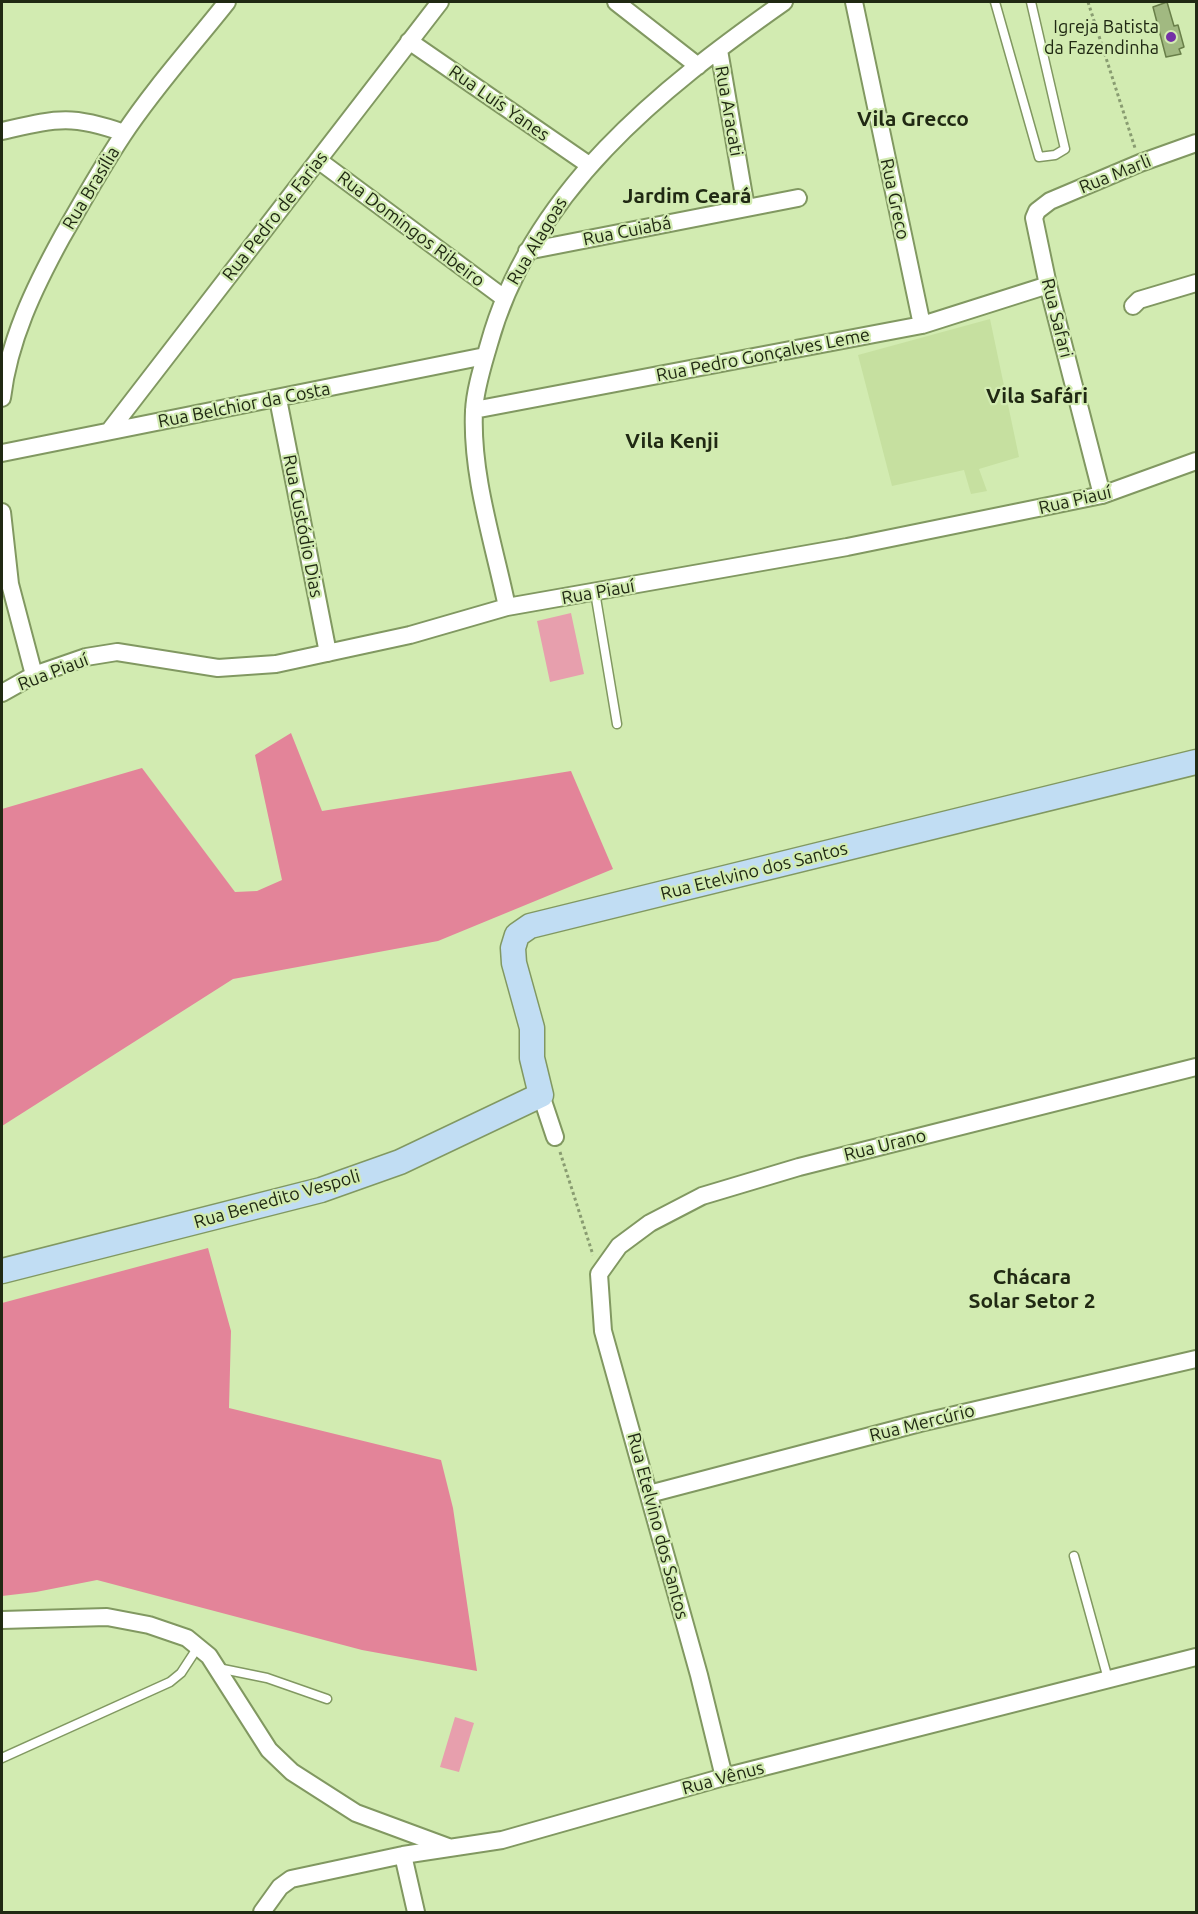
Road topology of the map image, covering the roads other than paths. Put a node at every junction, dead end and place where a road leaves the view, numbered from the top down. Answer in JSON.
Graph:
{"nodes":[{"id":1,"x":227,"y":2,"type":"edge"},
{"id":2,"x":440,"y":2,"type":"edge"},
{"id":3,"x":616,"y":2,"type":"edge"},
{"id":4,"x":784,"y":2,"type":"edge"},
{"id":5,"x":854,"y":2,"type":"edge"},
{"id":6,"x":995,"y":2,"type":"edge"},
{"id":7,"x":1031,"y":2,"type":"edge"},
{"id":8,"x":409,"y":41,"type":"junction"},
{"id":9,"x":719,"y":50,"type":"junction"},
{"id":10,"x":698,"y":66,"type":"junction"},
{"id":11,"x":2,"y":131,"type":"edge"},
{"id":12,"x":124,"y":133,"type":"junction"},
{"id":13,"x":1197,"y":143,"type":"edge"},
{"id":14,"x":318,"y":160,"type":"junction"},
{"id":15,"x":589,"y":165,"type":"junction"},
{"id":16,"x":798,"y":198,"type":"dead end"},
{"id":17,"x":746,"y":208,"type":"junction"},
{"id":18,"x":1037,"y":211,"type":"joint"},
{"id":19,"x":527,"y":251,"type":"junction"},
{"id":20,"x":1197,"y":283,"type":"edge"},
{"id":21,"x":1048,"y":285,"type":"junction"},
{"id":22,"x":504,"y":298,"type":"junction"},
{"id":23,"x":1133,"y":306,"type":"dead end"},
{"id":24,"x":922,"y":325,"type":"junction"},
{"id":25,"x":486,"y":356,"type":"junction"},
{"id":26,"x":2,"y":398,"type":"edge"},
{"id":27,"x":278,"y":399,"type":"junction"},
{"id":28,"x":474,"y":410,"type":"junction"},
{"id":29,"x":110,"y":430,"type":"junction"},
{"id":30,"x":2,"y":453,"type":"edge"},
{"id":31,"x":1197,"y":461,"type":"edge"},
{"id":32,"x":1101,"y":495,"type":"junction"},
{"id":33,"x":2,"y":512,"type":"edge"},
{"id":34,"x":6,"y":585,"type":"edge"},
{"id":35,"x":595,"y":592,"type":"junction"},
{"id":36,"x":507,"y":607,"type":"junction"},
{"id":37,"x":328,"y":653,"type":"junction"},
{"id":38,"x":34,"y":675,"type":"junction"},
{"id":39,"x":2,"y":693,"type":"edge"},
{"id":40,"x":617,"y":724,"type":"dead end"},
{"id":41,"x":1197,"y":762,"type":"edge"},
{"id":42,"x":1197,"y":1067,"type":"edge"},
{"id":43,"x":541,"y":1095,"type":"junction"},
{"id":44,"x":555,"y":1137,"type":"road end"},
{"id":45,"x":2,"y":1271,"type":"edge"},
{"id":46,"x":598,"y":1274,"type":"joint"},
{"id":47,"x":1197,"y":1359,"type":"edge"},
{"id":48,"x":649,"y":1494,"type":"junction"},
{"id":49,"x":1074,"y":1556,"type":"dead end"},
{"id":50,"x":2,"y":1620,"type":"edge"},
{"id":51,"x":198,"y":1647,"type":"junction"},
{"id":52,"x":1197,"y":1657,"type":"edge"},
{"id":53,"x":217,"y":1668,"type":"junction"},
{"id":54,"x":1108,"y":1679,"type":"junction"},
{"id":55,"x":327,"y":1699,"type":"dead end"},
{"id":56,"x":2,"y":1758,"type":"edge"},
{"id":57,"x":724,"y":1777,"type":"junction"},
{"id":58,"x":452,"y":1848,"type":"junction"},
{"id":59,"x":403,"y":1855,"type":"junction"},
{"id":60,"x":262,"y":1912,"type":"edge"},
{"id":61,"x":416,"y":1912,"type":"edge"}],
"edges":[{"from":1,"to":12,"type":"street","name":"Rua Brasília"},
{"from":2,"to":8,"type":"street","name":"Rua Pedro de Farias"},
{"from":3,"to":10,"type":"street"},
{"from":4,"to":9,"type":"street","name":"Rua Alagoas"},
{"from":5,"to":24,"type":"street","name":"Rua Greco"},
{"from":6,"to":7,"type":"lane"},
{"from":8,"to":14,"type":"street","name":"Rua Pedro de Farias"},
{"from":8,"to":15,"type":"street","name":"Rua Luís Yanes"},
{"from":9,"to":10,"type":"street","name":"Rua Alagoas"},
{"from":9,"to":17,"type":"street","name":"Rua Aracati"},
{"from":10,"to":15,"type":"street","name":"Rua Alagoas"},
{"from":11,"to":12,"type":"street"},
{"from":12,"to":26,"type":"street","name":"Rua Brasília"},
{"from":13,"to":18,"type":"street","name":"Rua Marli"},
{"from":14,"to":22,"type":"street","name":"Rua Domingos Ribeiro"},
{"from":14,"to":29,"type":"street","name":"Rua Pedro de Farias"},
{"from":15,"to":19,"type":"street","name":"Rua Alagoas"},
{"from":16,"to":17,"type":"street","name":"Rua Cuiabá"},
{"from":17,"to":19,"type":"street","name":"Rua Cuiabá"},
{"from":18,"to":21,"type":"street","name":"Rua Safari"},
{"from":19,"to":22,"type":"street","name":"Rua Alagoas"},
{"from":20,"to":23,"type":"street"},
{"from":21,"to":24,"type":"street","name":"Rua Pedro Gonçalves Leme"},
{"from":21,"to":32,"type":"street","name":"Rua Safari"},
{"from":22,"to":25,"type":"street","name":"Rua Alagoas"},
{"from":24,"to":28,"type":"street","name":"Rua Pedro Gonçalves Leme"},
{"from":25,"to":27,"type":"street","name":"Rua Belchior da Costa"},
{"from":25,"to":28,"type":"street","name":"Rua Alagoas"},
{"from":27,"to":29,"type":"street","name":"Rua Belchior da Costa"},
{"from":27,"to":37,"type":"street","name":"Rua Custódio Dias"},
{"from":28,"to":36,"type":"street","name":"Rua Alagoas"},
{"from":29,"to":30,"type":"street","name":"Rua Belchior da Costa"},
{"from":31,"to":32,"type":"street","name":"Rua Piauí"},
{"from":32,"to":35,"type":"street","name":"Rua Piauí"},
{"from":33,"to":34,"type":"street"},
{"from":34,"to":38,"type":"street"},
{"from":35,"to":36,"type":"street","name":"Rua Piauí"},
{"from":35,"to":40,"type":"lane"},
{"from":36,"to":37,"type":"street","name":"Rua Piauí"},
{"from":37,"to":38,"type":"street","name":"Rua Piauí"},
{"from":38,"to":39,"type":"street","name":"Rua Piauí"},
{"from":41,"to":43,"type":"street","name":"Rua Etelvino dos Santos"},
{"from":42,"to":46,"type":"street","name":"Rua Urano"},
{"from":43,"to":44,"type":"street","name":"Rua Etelvino dos Santos"},
{"from":43,"to":45,"type":"street","name":"Rua Benedito Vespoli"},
{"from":46,"to":48,"type":"street","name":"Rua Etelvino dos Santos"},
{"from":47,"to":48,"type":"street","name":"Rua Mercúrio"},
{"from":48,"to":57,"type":"street","name":"Rua Etelvino dos Santos"},
{"from":49,"to":54,"type":"lane"},
{"from":50,"to":51,"type":"street"},
{"from":51,"to":53,"type":"street"},
{"from":51,"to":56,"type":"lane"},
{"from":52,"to":54,"type":"street","name":"Rua Vênus"},
{"from":53,"to":55,"type":"lane"},
{"from":53,"to":58,"type":"street"},
{"from":54,"to":57,"type":"street","name":"Rua Vênus"},
{"from":57,"to":58,"type":"street","name":"Rua Vênus"},
{"from":58,"to":59,"type":"street","name":"Rua Vênus"},
{"from":59,"to":60,"type":"street","name":"Rua Vênus"},
{"from":59,"to":61,"type":"street"}]}
